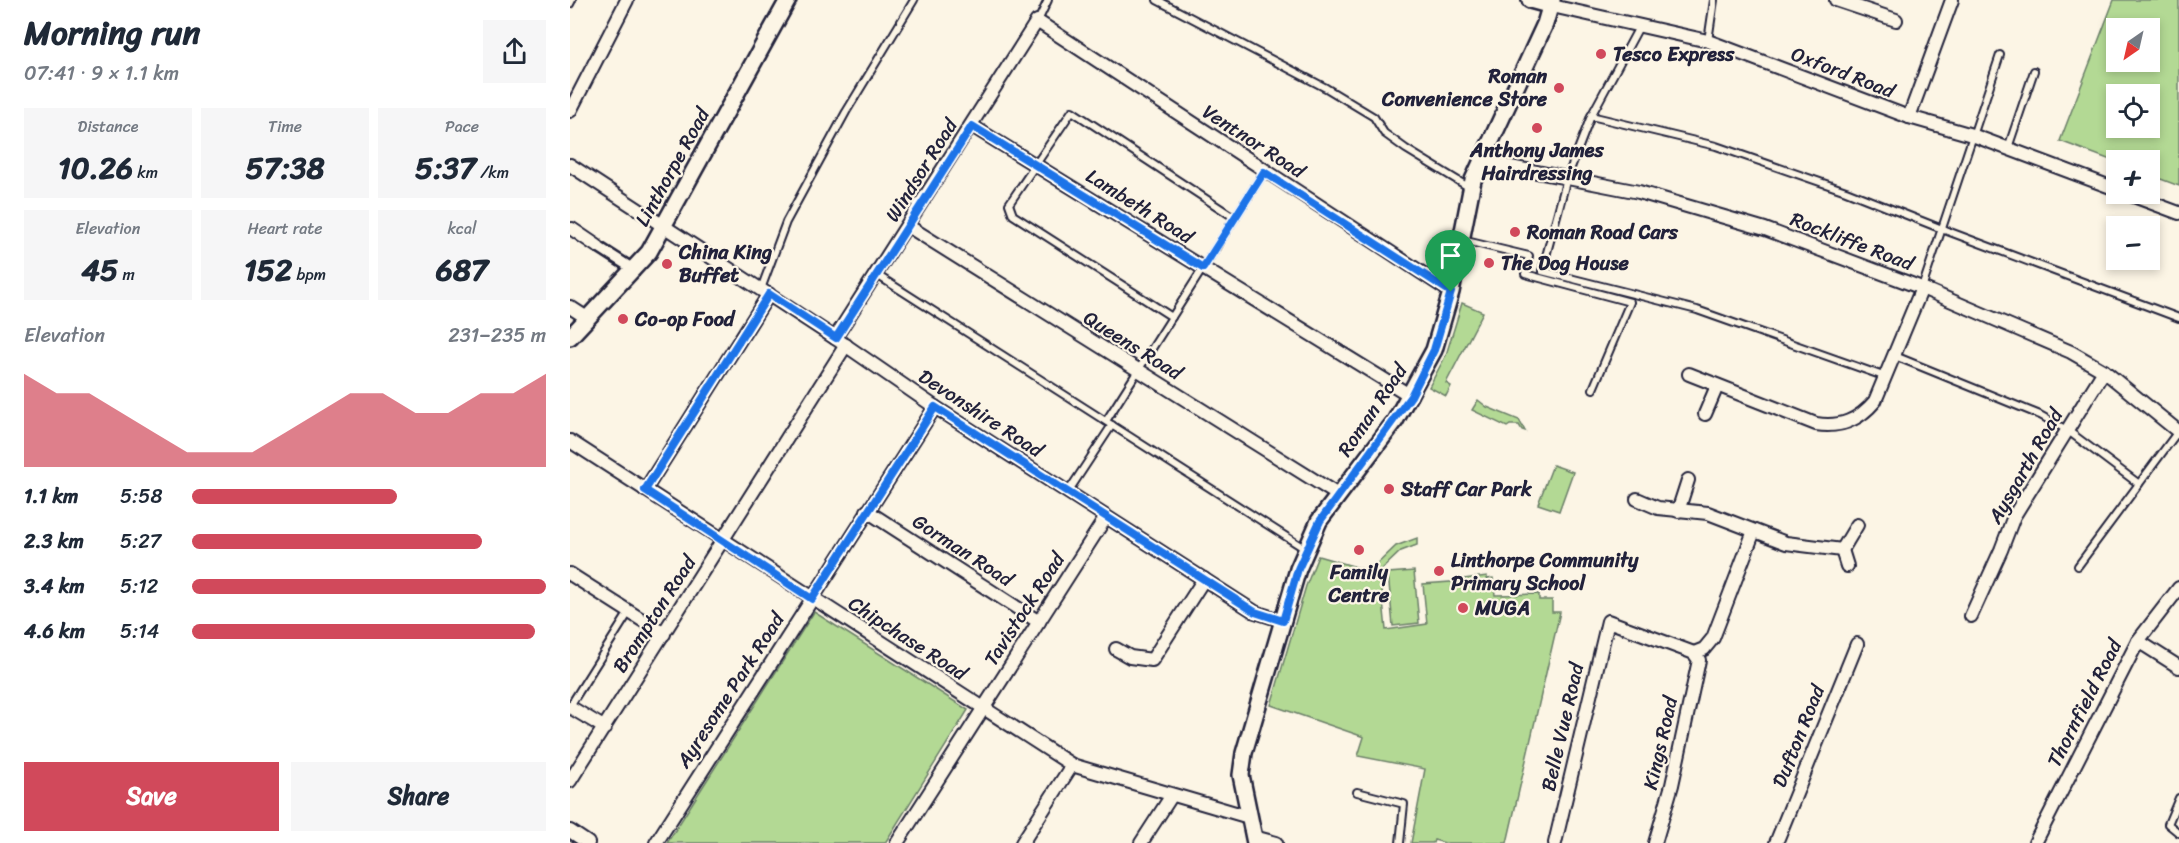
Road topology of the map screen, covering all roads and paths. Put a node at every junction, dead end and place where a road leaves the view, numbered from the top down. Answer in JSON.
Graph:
{"nodes":[{"id":1,"x":572,"y":0,"type":"edge"},
{"id":2,"x":627,"y":0,"type":"edge"},
{"id":3,"x":788,"y":0,"type":"edge"},
{"id":4,"x":914,"y":0,"type":"edge"},
{"id":5,"x":1048,"y":0,"type":"edge"},
{"id":6,"x":1157,"y":0,"type":"edge"},
{"id":7,"x":1530,"y":0,"type":"edge"},
{"id":8,"x":1714,"y":0,"type":"edge"},
{"id":9,"x":1836,"y":0,"type":"edge"},
{"id":10,"x":1952,"y":0,"type":"edge"},
{"id":11,"x":1552,"y":3,"type":"edge"},
{"id":12,"x":570,"y":4,"type":"edge"},
{"id":13,"x":1896,"y":20,"type":"dead end"},
{"id":14,"x":1037,"y":21,"type":"junction"},
{"id":15,"x":1639,"y":27,"type":"junction"},
{"id":16,"x":1708,"y":41,"type":"junction"},
{"id":17,"x":2001,"y":55,"type":"dead end"},
{"id":18,"x":2034,"y":70,"type":"dead end"},
{"id":19,"x":570,"y":111,"type":"edge"},
{"id":20,"x":1591,"y":116,"type":"junction"},
{"id":21,"x":1909,"y":117,"type":"junction"},
{"id":22,"x":972,"y":126,"type":"junction"},
{"id":23,"x":1972,"y":135,"type":"junction"},
{"id":24,"x":2008,"y":148,"type":"junction"},
{"id":25,"x":1480,"y":161,"type":"junction"},
{"id":26,"x":1034,"y":164,"type":"junction"},
{"id":27,"x":570,"y":165,"type":"edge"},
{"id":28,"x":1264,"y":172,"type":"junction"},
{"id":29,"x":1567,"y":178,"type":"junction"},
{"id":30,"x":2106,"y":185,"type":"edge"},
{"id":31,"x":1471,"y":188,"type":"junction"},
{"id":32,"x":2155,"y":204,"type":"edge"},
{"id":33,"x":2179,"y":213,"type":"edge"},
{"id":34,"x":1235,"y":218,"type":"junction"},
{"id":35,"x":665,"y":226,"type":"junction"},
{"id":36,"x":908,"y":226,"type":"junction"},
{"id":37,"x":571,"y":230,"type":"edge"},
{"id":38,"x":1942,"y":230,"type":"junction"},
{"id":39,"x":1462,"y":240,"type":"junction"},
{"id":40,"x":597,"y":246,"type":"joint"},
{"id":41,"x":1203,"y":268,"type":"junction"},
{"id":42,"x":633,"y":269,"type":"junction"},
{"id":43,"x":878,"y":275,"type":"junction"},
{"id":44,"x":1922,"y":288,"type":"junction"},
{"id":45,"x":765,"y":292,"type":"junction"},
{"id":46,"x":1451,"y":292,"type":"junction"},
{"id":47,"x":570,"y":307,"type":"edge"},
{"id":48,"x":1172,"y":317,"type":"junction"},
{"id":49,"x":587,"y":318,"type":"junction"},
{"id":50,"x":2179,"y":318,"type":"edge"},
{"id":51,"x":570,"y":337,"type":"edge"},
{"id":52,"x":841,"y":342,"type":"junction"},
{"id":53,"x":1895,"y":356,"type":"junction"},
{"id":54,"x":2103,"y":371,"type":"junction"},
{"id":55,"x":1138,"y":372,"type":"junction"},
{"id":56,"x":1689,"y":374,"type":"dead end"},
{"id":57,"x":1886,"y":378,"type":"junction"},
{"id":58,"x":1718,"y":386,"type":"junction"},
{"id":59,"x":1593,"y":389,"type":"dead end"},
{"id":60,"x":1411,"y":396,"type":"junction"},
{"id":61,"x":935,"y":407,"type":"junction"},
{"id":62,"x":1705,"y":414,"type":"dead end"},
{"id":63,"x":1109,"y":423,"type":"junction"},
{"id":64,"x":2067,"y":430,"type":"junction"},
{"id":65,"x":2179,"y":431,"type":"edge"},
{"id":66,"x":570,"y":441,"type":"edge"},
{"id":67,"x":1688,"y":480,"type":"dead end"},
{"id":68,"x":2139,"y":484,"type":"junction"},
{"id":69,"x":645,"y":490,"type":"junction"},
{"id":70,"x":1068,"y":492,"type":"junction"},
{"id":71,"x":1338,"y":495,"type":"junction"},
{"id":72,"x":1637,"y":499,"type":"dead end"},
{"id":73,"x":867,"y":511,"type":"junction"},
{"id":74,"x":1678,"y":511,"type":"junction"},
{"id":75,"x":1106,"y":517,"type":"junction"},
{"id":76,"x":1857,"y":525,"type":"dead end"},
{"id":77,"x":1754,"y":531,"type":"junction"},
{"id":78,"x":724,"y":542,"type":"junction"},
{"id":79,"x":1307,"y":550,"type":"junction"},
{"id":80,"x":1842,"y":550,"type":"junction"},
{"id":81,"x":1846,"y":566,"type":"dead end"},
{"id":82,"x":2078,"y":567,"type":"dead end"},
{"id":83,"x":570,"y":574,"type":"edge"},
{"id":84,"x":1204,"y":579,"type":"junction"},
{"id":85,"x":2179,"y":588,"type":"edge"},
{"id":86,"x":812,"y":599,"type":"junction"},
{"id":87,"x":629,"y":612,"type":"junction"},
{"id":88,"x":1971,"y":616,"type":"dead end"},
{"id":89,"x":1283,"y":621,"type":"junction"},
{"id":90,"x":1039,"y":622,"type":"junction"},
{"id":91,"x":664,"y":634,"type":"junction"},
{"id":92,"x":2138,"y":641,"type":"junction"},
{"id":93,"x":1857,"y":644,"type":"dead end"},
{"id":94,"x":1116,"y":649,"type":"dead end"},
{"id":95,"x":1694,"y":653,"type":"junction"},
{"id":96,"x":2179,"y":667,"type":"edge"},
{"id":97,"x":570,"y":706,"type":"edge"},
{"id":98,"x":983,"y":710,"type":"junction"},
{"id":99,"x":604,"y":728,"type":"junction"},
{"id":100,"x":1072,"y":765,"type":"junction"},
{"id":101,"x":570,"y":781,"type":"edge"},
{"id":102,"x":1357,"y":792,"type":"dead end"},
{"id":103,"x":1172,"y":795,"type":"junction"},
{"id":104,"x":2179,"y":798,"type":"edge"},
{"id":105,"x":1249,"y":817,"type":"junction"},
{"id":106,"x":570,"y":831,"type":"edge"},
{"id":107,"x":2179,"y":833,"type":"edge"},
{"id":108,"x":1254,"y":840,"type":"edge"},
{"id":109,"x":588,"y":843,"type":"edge"},
{"id":110,"x":656,"y":843,"type":"edge"},
{"id":111,"x":897,"y":843,"type":"edge"},
{"id":112,"x":1022,"y":843,"type":"edge"},
{"id":113,"x":1141,"y":843,"type":"edge"},
{"id":114,"x":1276,"y":843,"type":"edge"},
{"id":115,"x":1400,"y":843,"type":"edge"},
{"id":116,"x":1555,"y":843,"type":"edge"},
{"id":117,"x":1655,"y":843,"type":"edge"},
{"id":118,"x":1776,"y":843,"type":"edge"},
{"id":119,"x":2035,"y":843,"type":"edge"}],
"edges":[{"from":1,"to":12,"type":"lane"},
{"from":2,"to":19,"type":"street"},
{"from":3,"to":35,"type":"street","name":"Linthorpe Road"},
{"from":4,"to":45,"type":"lane"},
{"from":5,"to":14,"type":"lane"},
{"from":6,"to":31,"type":"lane"},
{"from":7,"to":11,"type":"street"},
{"from":8,"to":16,"type":"lane"},
{"from":9,"to":13,"type":"street"},
{"from":10,"to":21,"type":"street"},
{"from":11,"to":15,"type":"street","name":"Oxford Road"},
{"from":11,"to":25,"type":"street","name":"Roman Road"},
{"from":14,"to":22,"type":"street","name":"Windsor Road"},
{"from":14,"to":28,"type":"street","name":"Ventnor Road"},
{"from":15,"to":16,"type":"street","name":"Oxford Road"},
{"from":15,"to":20,"type":"lane"},
{"from":16,"to":21,"type":"street","name":"Oxford Road"},
{"from":17,"to":23,"type":"lane"},
{"from":18,"to":24,"type":"lane"},
{"from":20,"to":29,"type":"lane"},
{"from":20,"to":38,"type":"lane"},
{"from":21,"to":23,"type":"street","name":"Oxford Road"},
{"from":22,"to":26,"type":"street","name":"Lambeth Road"},
{"from":22,"to":36,"type":"street","name":"Windsor Road"},
{"from":23,"to":24,"type":"street","name":"Oxford Road"},
{"from":23,"to":38,"type":"lane"},
{"from":24,"to":30,"type":"street","name":"Oxford Road"},
{"from":25,"to":29,"type":"street","name":"Rockliffe Road"},
{"from":25,"to":31,"type":"street","name":"Roman Road"},
{"from":26,"to":34,"type":"lane"},
{"from":26,"to":41,"type":"street","name":"Lambeth Road"},
{"from":26,"to":48,"type":"lane"},
{"from":27,"to":35,"type":"street","name":"Devonshire Road"},
{"from":28,"to":34,"type":"lane"},
{"from":28,"to":46,"type":"street","name":"Ventnor Road"},
{"from":29,"to":44,"type":"street","name":"Rockliffe Road"},
{"from":29,"to":57,"type":"lane"},
{"from":31,"to":39,"type":"street","name":"Roman Road"},
{"from":32,"to":33,"type":"street"},
{"from":34,"to":41,"type":"lane"},
{"from":35,"to":42,"type":"street","name":"Linthorpe Road"},
{"from":35,"to":45,"type":"street","name":"Devonshire Road"},
{"from":36,"to":43,"type":"street","name":"Windsor Road"},
{"from":36,"to":55,"type":"street","name":"Queens Road"},
{"from":37,"to":40,"type":"street"},
{"from":38,"to":44,"type":"lane"},
{"from":38,"to":50,"type":"lane"},
{"from":39,"to":46,"type":"street","name":"Roman Road"},
{"from":39,"to":59,"type":"lane"},
{"from":40,"to":42,"type":"street"},
{"from":41,"to":48,"type":"lane"},
{"from":41,"to":60,"type":"street","name":"Lambeth Road"},
{"from":42,"to":49,"type":"street","name":"Linthorpe Road"},
{"from":43,"to":52,"type":"street","name":"Windsor Road"},
{"from":43,"to":63,"type":"lane"},
{"from":44,"to":53,"type":"street"},
{"from":44,"to":54,"type":"street","name":"Rockliffe Road"},
{"from":45,"to":52,"type":"street","name":"Devonshire Road"},
{"from":45,"to":69,"type":"street"},
{"from":46,"to":60,"type":"street","name":"Roman Road"},
{"from":47,"to":49,"type":"street"},
{"from":48,"to":55,"type":"lane"},
{"from":49,"to":51,"type":"street","name":"Linthorpe Road"},
{"from":52,"to":61,"type":"street","name":"Devonshire Road"},
{"from":52,"to":78,"type":"street","name":"Brompton Road"},
{"from":53,"to":57,"type":"street"},
{"from":53,"to":64,"type":"lane"},
{"from":54,"to":64,"type":"street","name":"Aysgarth Road"},
{"from":54,"to":65,"type":"street","name":"Rockliffe Road"},
{"from":55,"to":63,"type":"lane"},
{"from":55,"to":71,"type":"street","name":"Queens Road"},
{"from":56,"to":58,"type":"street"},
{"from":57,"to":58,"type":"street"},
{"from":58,"to":62,"type":"street"},
{"from":60,"to":71,"type":"street","name":"Roman Road"},
{"from":61,"to":70,"type":"street","name":"Devonshire Road"},
{"from":61,"to":73,"type":"street","name":"Ayresome Park Road"},
{"from":63,"to":70,"type":"lane"},
{"from":63,"to":79,"type":"lane"},
{"from":64,"to":68,"type":"lane"},
{"from":64,"to":88,"type":"street","name":"Aysgarth Road"},
{"from":65,"to":68,"type":"lane"},
{"from":66,"to":69,"type":"street","name":"Chipchase Road"},
{"from":67,"to":74,"type":"street"},
{"from":68,"to":82,"type":"lane"},
{"from":69,"to":78,"type":"street","name":"Chipchase Road"},
{"from":70,"to":75,"type":"street","name":"Devonshire Road"},
{"from":71,"to":79,"type":"street","name":"Roman Road"},
{"from":72,"to":74,"type":"street"},
{"from":73,"to":86,"type":"street","name":"Ayresome Park Road"},
{"from":73,"to":90,"type":"street","name":"Gorman Road"},
{"from":74,"to":77,"type":"street"},
{"from":75,"to":84,"type":"street","name":"Devonshire Road"},
{"from":75,"to":90,"type":"street","name":"Tavistock Road"},
{"from":76,"to":80,"type":"street"},
{"from":77,"to":80,"type":"street"},
{"from":77,"to":95,"type":"street"},
{"from":78,"to":86,"type":"street","name":"Chipchase Road"},
{"from":78,"to":91,"type":"street","name":"Brompton Road"},
{"from":79,"to":89,"type":"street","name":"Roman Road"},
{"from":80,"to":81,"type":"street"},
{"from":83,"to":87,"type":"street"},
{"from":84,"to":89,"type":"street","name":"Devonshire Road"},
{"from":84,"to":94,"type":"street"},
{"from":85,"to":92,"type":"street","name":"Thornfield Road"},
{"from":86,"to":98,"type":"street","name":"Chipchase Road"},
{"from":86,"to":110,"type":"street","name":"Ayresome Park Road"},
{"from":87,"to":91,"type":"street"},
{"from":87,"to":97,"type":"lane"},
{"from":89,"to":105,"type":"street","name":"Roman Road"},
{"from":90,"to":98,"type":"street","name":"Tavistock Road"},
{"from":91,"to":99,"type":"street","name":"Brompton Road"},
{"from":92,"to":96,"type":"street"},
{"from":92,"to":119,"type":"street","name":"Thornfield Road"},
{"from":93,"to":118,"type":"street","name":"Dufton Road"},
{"from":95,"to":116,"type":"street","name":"Belle Vue Road"},
{"from":95,"to":117,"type":"street","name":"Kings Road"},
{"from":97,"to":99,"type":"street"},
{"from":98,"to":100,"type":"street","name":"Chipchase Road"},
{"from":98,"to":111,"type":"street","name":"Tavistock Road"},
{"from":99,"to":101,"type":"street","name":"Brompton Road"},
{"from":100,"to":103,"type":"street","name":"Chipchase Road"},
{"from":100,"to":112,"type":"street"},
{"from":102,"to":115,"type":"lane"},
{"from":103,"to":105,"type":"street","name":"Chipchase Road"},
{"from":103,"to":113,"type":"street"},
{"from":104,"to":107,"type":"lane"},
{"from":105,"to":108,"type":"street","name":"Roman Road"},
{"from":106,"to":109,"type":"street"},
{"from":108,"to":114,"type":"street"}]}
